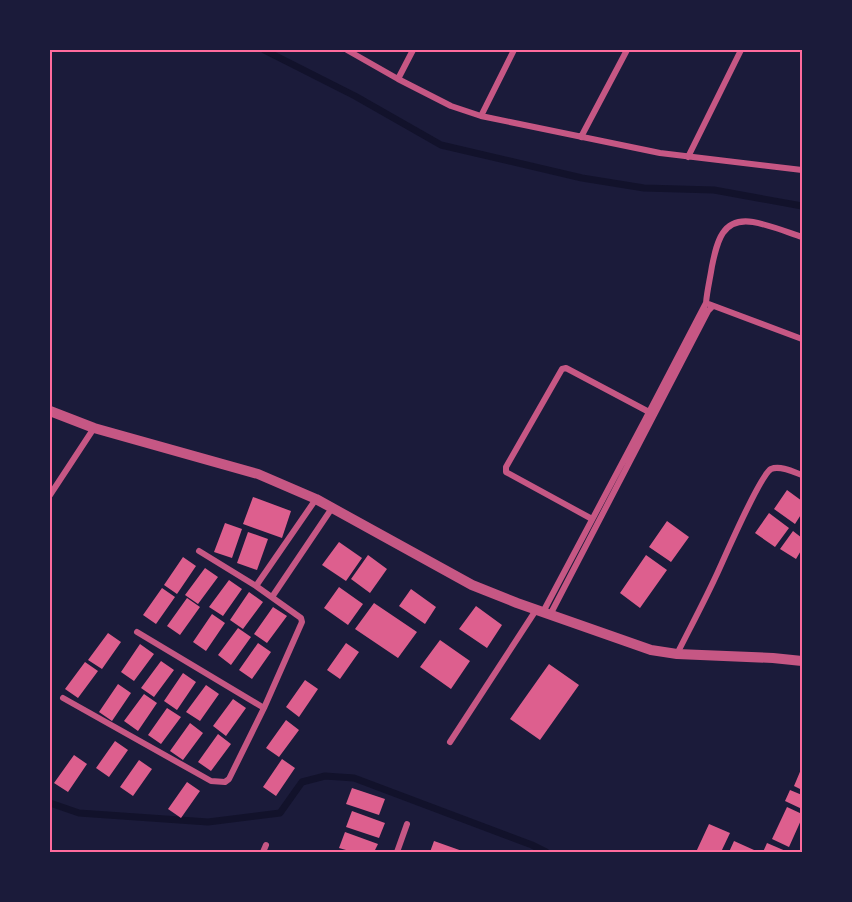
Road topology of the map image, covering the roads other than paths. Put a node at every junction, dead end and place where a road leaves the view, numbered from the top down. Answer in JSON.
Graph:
{"nodes":[{"id":1,"x":347,"y":50,"type":"edge"},
{"id":2,"x":413,"y":50,"type":"edge"},
{"id":3,"x":514,"y":50,"type":"edge"},
{"id":4,"x":627,"y":50,"type":"edge"},
{"id":5,"x":741,"y":50,"type":"edge"},
{"id":6,"x":398,"y":79,"type":"junction"},
{"id":7,"x":480,"y":116,"type":"junction"},
{"id":8,"x":581,"y":137,"type":"junction"},
{"id":9,"x":688,"y":157,"type":"junction"},
{"id":10,"x":802,"y":170,"type":"edge"},
{"id":11,"x":802,"y":237,"type":"edge"},
{"id":12,"x":706,"y":303,"type":"junction"},
{"id":13,"x":713,"y":306,"type":"junction"},
{"id":14,"x":802,"y":339,"type":"edge"},
{"id":15,"x":50,"y":411,"type":"edge"},
{"id":16,"x":649,"y":412,"type":"junction"},
{"id":17,"x":94,"y":428,"type":"junction"},
{"id":18,"x":802,"y":475,"type":"edge"},
{"id":19,"x":50,"y":495,"type":"edge"},
{"id":20,"x":316,"y":499,"type":"junction"},
{"id":21,"x":332,"y":508,"type":"junction"},
{"id":22,"x":592,"y":519,"type":"junction"},
{"id":23,"x":199,"y":551,"type":"dead end"},
{"id":24,"x":256,"y":586,"type":"junction"},
{"id":25,"x":272,"y":597,"type":"junction"},
{"id":26,"x":543,"y":612,"type":"junction"},
{"id":27,"x":137,"y":632,"type":"dead end"},
{"id":28,"x":677,"y":654,"type":"junction"},
{"id":29,"x":802,"y":661,"type":"edge"},
{"id":30,"x":63,"y":698,"type":"dead end"},
{"id":31,"x":264,"y":708,"type":"junction"},
{"id":32,"x":450,"y":742,"type":"dead end"},
{"id":33,"x":407,"y":824,"type":"dead end"},
{"id":34,"x":266,"y":845,"type":"dead end"},
{"id":35,"x":264,"y":852,"type":"edge"},
{"id":36,"x":397,"y":852,"type":"edge"}],
"edges":[{"from":1,"to":6,"type":"street"},
{"from":2,"to":6,"type":"street"},
{"from":3,"to":7,"type":"street"},
{"from":4,"to":8,"type":"street"},
{"from":5,"to":9,"type":"street"},
{"from":6,"to":7,"type":"street"},
{"from":7,"to":8,"type":"street"},
{"from":8,"to":9,"type":"street"},
{"from":9,"to":10,"type":"street"},
{"from":11,"to":12,"type":"street"},
{"from":12,"to":13,"type":"street"},
{"from":12,"to":16,"type":"street"},
{"from":13,"to":14,"type":"street"},
{"from":13,"to":26,"type":"street"},
{"from":15,"to":17,"type":"street"},
{"from":16,"to":22,"type":"street"},
{"from":16,"to":22,"type":"street"},
{"from":17,"to":19,"type":"street"},
{"from":17,"to":20,"type":"street"},
{"from":18,"to":28,"type":"street"},
{"from":20,"to":21,"type":"street"},
{"from":20,"to":24,"type":"street"},
{"from":21,"to":25,"type":"street"},
{"from":21,"to":26,"type":"street"},
{"from":22,"to":26,"type":"street"},
{"from":23,"to":24,"type":"street"},
{"from":24,"to":25,"type":"street"},
{"from":25,"to":31,"type":"street"},
{"from":26,"to":28,"type":"street"},
{"from":26,"to":32,"type":"street"},
{"from":27,"to":31,"type":"street"},
{"from":28,"to":29,"type":"street"},
{"from":30,"to":31,"type":"street"},
{"from":33,"to":36,"type":"street"},
{"from":34,"to":35,"type":"street"}]}
